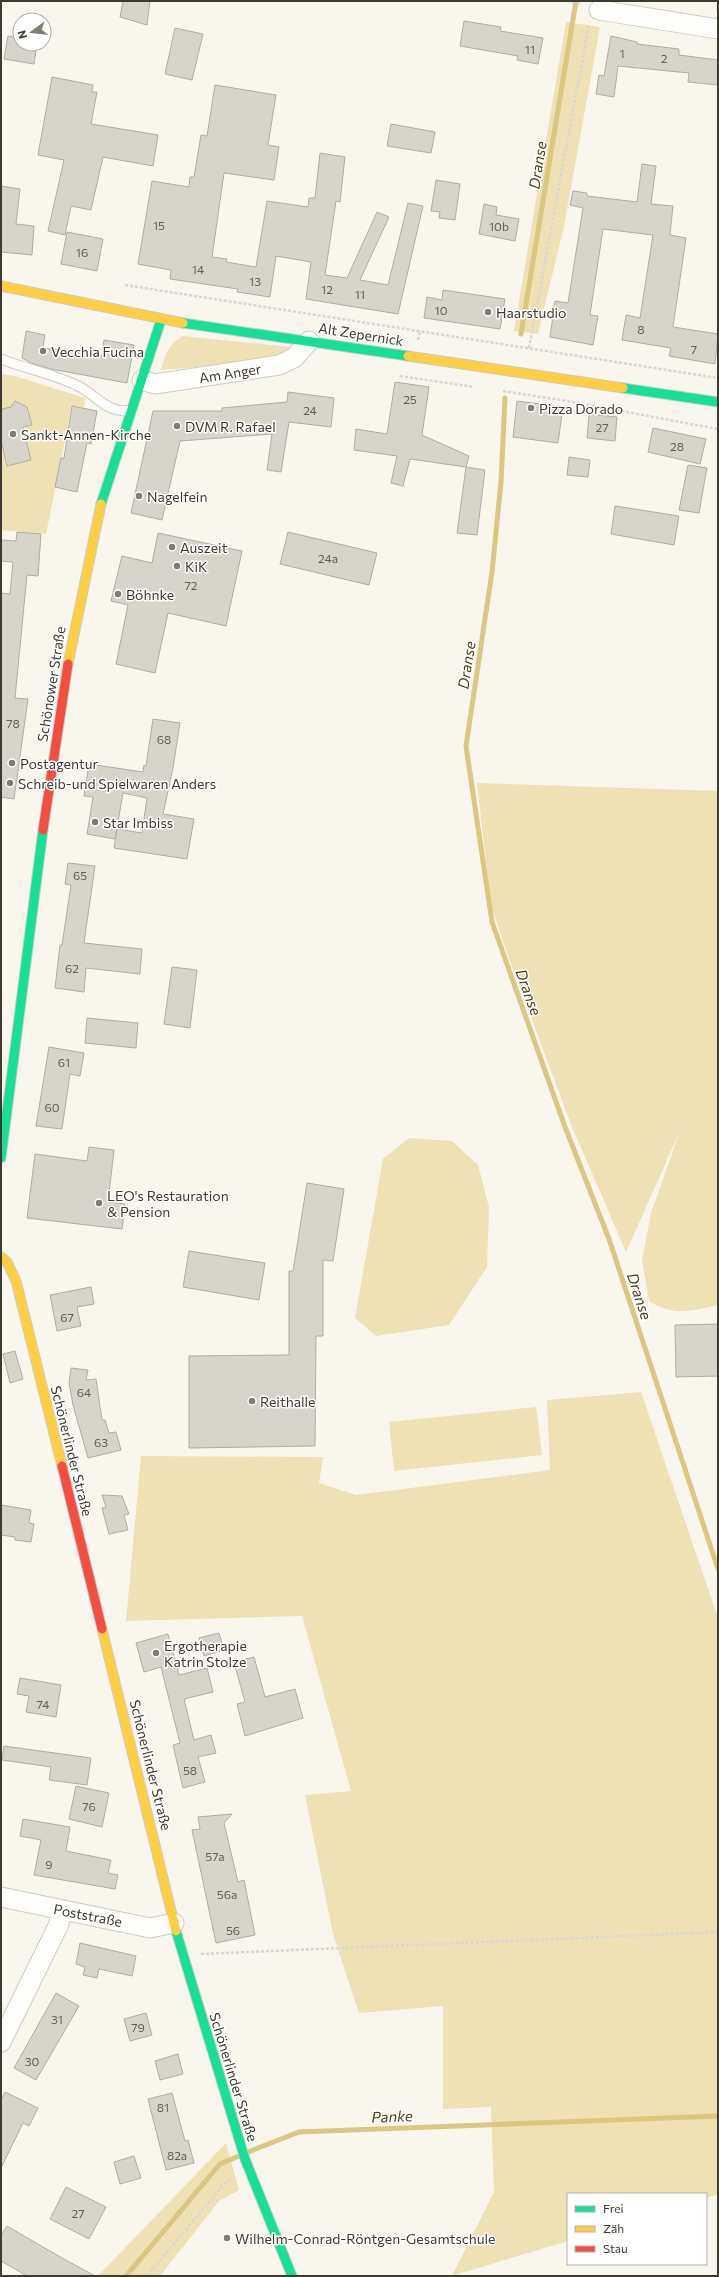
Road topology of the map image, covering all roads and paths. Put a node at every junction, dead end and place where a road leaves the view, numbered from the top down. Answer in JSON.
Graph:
{"nodes":[{"id":1,"x":567,"y":1,"type":"edge"},
{"id":2,"x":580,"y":4,"type":"dead end"},
{"id":3,"x":594,"y":16,"type":"joint"},
{"id":4,"x":718,"y":29,"type":"edge"},
{"id":5,"x":125,"y":285,"type":"dead end"},
{"id":6,"x":1,"y":286,"type":"edge"},
{"id":7,"x":161,"y":320,"type":"junction"},
{"id":8,"x":309,"y":341,"type":"junction"},
{"id":9,"x":529,"y":348,"type":"junction"},
{"id":10,"x":1,"y":359,"type":"edge"},
{"id":11,"x":392,"y":375,"type":"dead end"},
{"id":12,"x":718,"y":378,"type":"edge"},
{"id":13,"x":142,"y":380,"type":"junction"},
{"id":14,"x":481,"y":388,"type":"dead end"},
{"id":15,"x":502,"y":391,"type":"dead end"},
{"id":16,"x":718,"y":402,"type":"edge"},
{"id":17,"x":131,"y":410,"type":"junction"},
{"id":18,"x":718,"y":429,"type":"edge"},
{"id":19,"x":1,"y":1158,"type":"edge"},
{"id":20,"x":1,"y":1257,"type":"edge"},
{"id":21,"x":1,"y":1897,"type":"edge"},
{"id":22,"x":62,"y":1910,"type":"junction"},
{"id":23,"x":174,"y":1923,"type":"junction"},
{"id":24,"x":718,"y":1932,"type":"edge"},
{"id":25,"x":195,"y":1954,"type":"dead end"},
{"id":26,"x":1,"y":2042,"type":"edge"},
{"id":27,"x":230,"y":2180,"type":"dead end"},
{"id":28,"x":147,"y":2276,"type":"edge"},
{"id":29,"x":292,"y":2276,"type":"edge"}],
"edges":[{"from":1,"to":2,"type":"path"},
{"from":3,"to":4,"type":"street"},
{"from":3,"to":9,"type":"path"},
{"from":5,"to":9,"type":"path"},
{"from":6,"to":7,"type":"street","name":"Alt Zepernick"},
{"from":7,"to":8,"type":"street","name":"Alt Zepernick"},
{"from":7,"to":13,"type":"street","name":"Schönower Straße"},
{"from":8,"to":13,"type":"street","name":"Am Anger"},
{"from":8,"to":16,"type":"street","name":"Alt Zepernick"},
{"from":9,"to":12,"type":"path"},
{"from":10,"to":17,"type":"lane"},
{"from":11,"to":14,"type":"path"},
{"from":13,"to":17,"type":"street","name":"Schönower Straße"},
{"from":15,"to":18,"type":"path"},
{"from":17,"to":19,"type":"street","name":"Schönower Straße"},
{"from":20,"to":23,"type":"street","name":"Schönerlinder Straße"},
{"from":21,"to":22,"type":"street","name":"Poststraße"},
{"from":22,"to":23,"type":"street","name":"Poststraße"},
{"from":22,"to":26,"type":"street"},
{"from":23,"to":29,"type":"street","name":"Schönerlinder Straße"},
{"from":24,"to":25,"type":"path"},
{"from":27,"to":28,"type":"path"}]}
